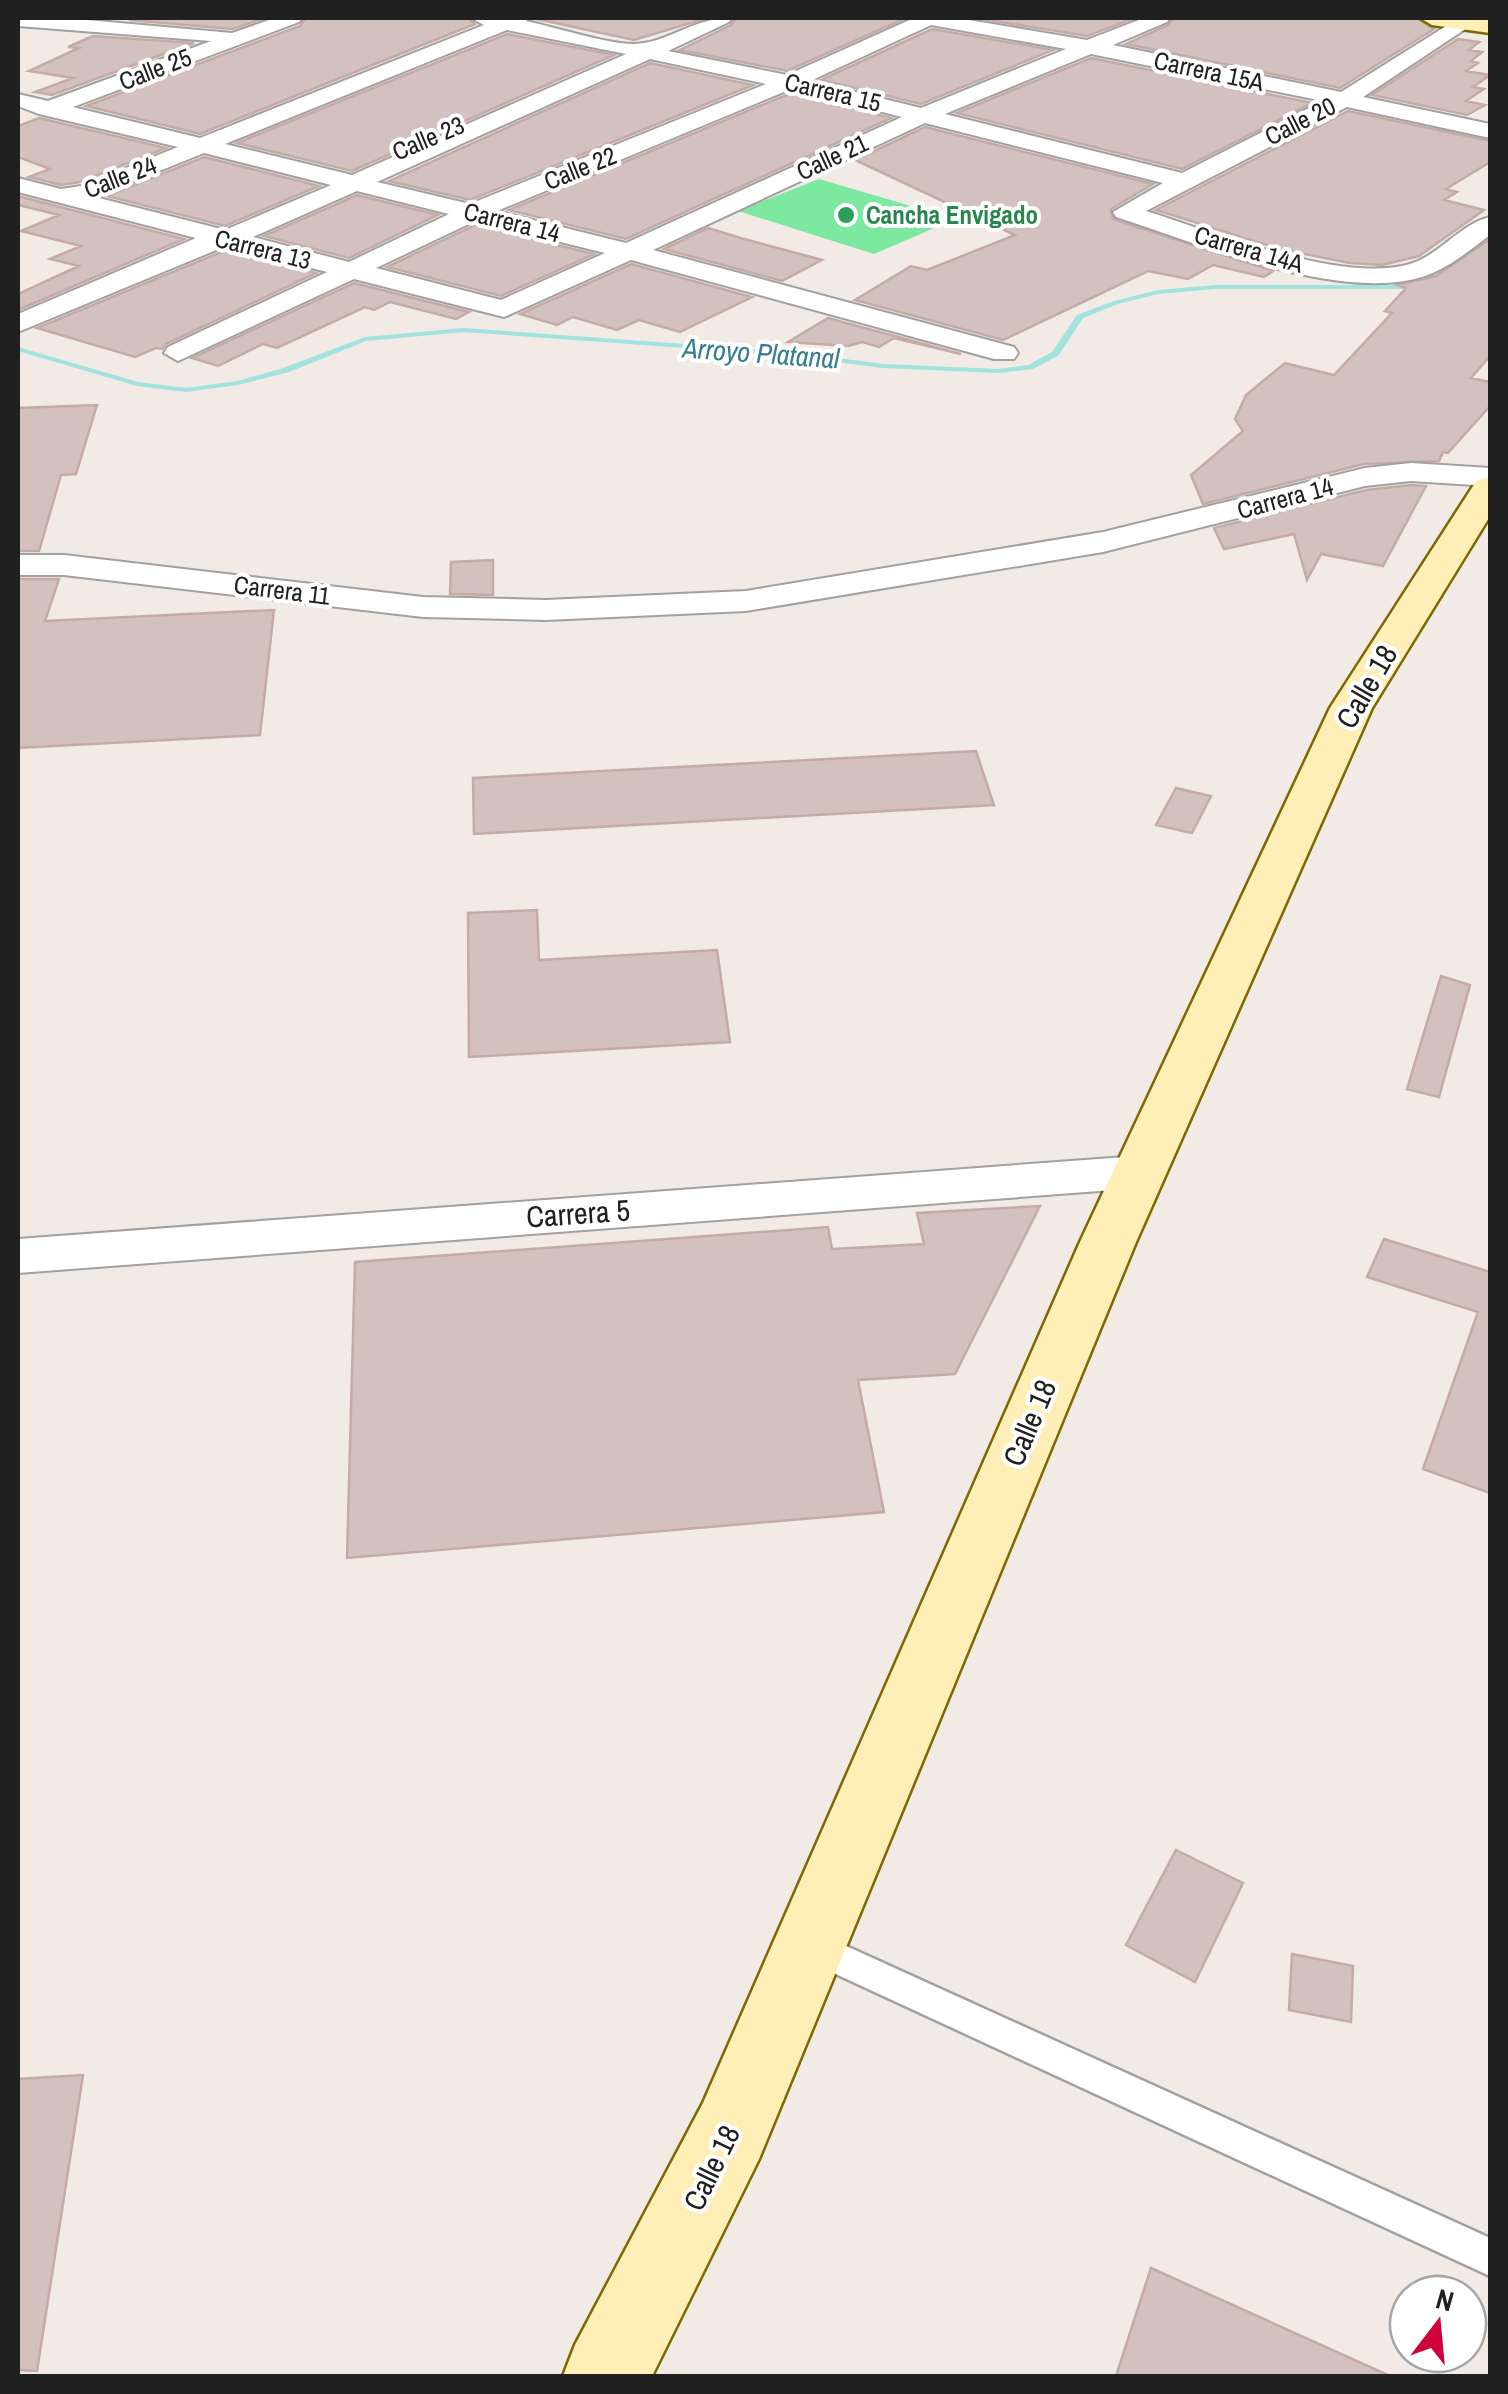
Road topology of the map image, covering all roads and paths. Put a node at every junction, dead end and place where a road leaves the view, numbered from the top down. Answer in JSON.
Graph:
{"nodes":[{"id":1,"x":292,"y":18,"type":"edge"},
{"id":2,"x":722,"y":18,"type":"edge"},
{"id":3,"x":929,"y":18,"type":"edge"},
{"id":4,"x":1160,"y":18,"type":"edge"},
{"id":5,"x":1432,"y":18,"type":"edge"},
{"id":6,"x":502,"y":19,"type":"edge"},
{"id":7,"x":18,"y":20,"type":"edge"},
{"id":8,"x":1468,"y":20,"type":"edge"},
{"id":9,"x":259,"y":22,"type":"edge"},
{"id":10,"x":1490,"y":26,"type":"edge"},
{"id":11,"x":237,"y":38,"type":"junction"},
{"id":12,"x":1092,"y":46,"type":"junction"},
{"id":13,"x":653,"y":49,"type":"junction"},
{"id":14,"x":789,"y":82,"type":"junction"},
{"id":15,"x":18,"y":100,"type":"edge"},
{"id":16,"x":1343,"y":100,"type":"junction"},
{"id":17,"x":51,"y":108,"type":"junction"},
{"id":18,"x":926,"y":114,"type":"junction"},
{"id":19,"x":18,"y":121,"type":"edge"},
{"id":20,"x":1490,"y":132,"type":"edge"},
{"id":21,"x":189,"y":142,"type":"junction"},
{"id":22,"x":1181,"y":180,"type":"junction"},
{"id":23,"x":344,"y":181,"type":"junction"},
{"id":24,"x":18,"y":185,"type":"edge"},
{"id":25,"x":60,"y":196,"type":"junction"},
{"id":26,"x":472,"y":212,"type":"junction"},
{"id":27,"x":1125,"y":212,"type":"joint"},
{"id":28,"x":18,"y":216,"type":"edge"},
{"id":29,"x":1490,"y":224,"type":"edge"},
{"id":30,"x":213,"y":240,"type":"junction"},
{"id":31,"x":628,"y":251,"type":"junction"},
{"id":32,"x":350,"y":271,"type":"junction"},
{"id":33,"x":509,"y":307,"type":"joint"},
{"id":34,"x":18,"y":324,"type":"edge"},
{"id":35,"x":178,"y":352,"type":"dead end"},
{"id":36,"x":1004,"y":353,"type":"dead end"},
{"id":37,"x":1490,"y":477,"type":"edge"},
{"id":38,"x":1490,"y":488,"type":"edge"},
{"id":39,"x":18,"y":565,"type":"edge"},
{"id":40,"x":546,"y":610,"type":"joint"},
{"id":41,"x":1139,"y":1172,"type":"junction"},
{"id":42,"x":18,"y":1256,"type":"edge"},
{"id":43,"x":810,"y":1946,"type":"junction"},
{"id":44,"x":1490,"y":2258,"type":"edge"},
{"id":45,"x":606,"y":2376,"type":"edge"}],
"edges":[{"from":1,"to":9,"type":"street","name":"Calle 25"},
{"from":2,"to":13,"type":"street","name":"Calle 23"},
{"from":3,"to":12,"type":"street","name":"Carrera 15A"},
{"from":3,"to":14,"type":"street","name":"Calle 22"},
{"from":4,"to":12,"type":"street","name":"Calle 21"},
{"from":5,"to":8,"type":"main road"},
{"from":6,"to":13,"type":"street","name":"Carrera 15"},
{"from":6,"to":21,"type":"street","name":"Calle 24"},
{"from":7,"to":11,"type":"street"},
{"from":8,"to":10,"type":"main road"},
{"from":8,"to":16,"type":"street","name":"Calle 20"},
{"from":9,"to":11,"type":"street","name":"Calle 25"},
{"from":11,"to":17,"type":"street","name":"Calle 25"},
{"from":12,"to":16,"type":"street","name":"Carrera 15A"},
{"from":12,"to":18,"type":"street","name":"Calle 21"},
{"from":13,"to":14,"type":"street","name":"Carrera 15"},
{"from":13,"to":23,"type":"street","name":"Calle 23"},
{"from":14,"to":18,"type":"street","name":"Carrera 15"},
{"from":14,"to":26,"type":"street","name":"Calle 22"},
{"from":15,"to":17,"type":"street","name":"Carrera 14"},
{"from":16,"to":20,"type":"street","name":"Carrera 15A"},
{"from":16,"to":22,"type":"street","name":"Calle 20"},
{"from":17,"to":19,"type":"street","name":"Calle 25"},
{"from":17,"to":21,"type":"street","name":"Carrera 14"},
{"from":18,"to":22,"type":"street","name":"Carrera 15"},
{"from":18,"to":31,"type":"street","name":"Calle 21"},
{"from":21,"to":23,"type":"street","name":"Carrera 14"},
{"from":21,"to":25,"type":"street","name":"Calle 24"},
{"from":22,"to":27,"type":"street","name":"Calle 20"},
{"from":23,"to":26,"type":"street","name":"Carrera 14"},
{"from":23,"to":30,"type":"street","name":"Calle 23"},
{"from":24,"to":25,"type":"street","name":"Carrera 13"},
{"from":25,"to":28,"type":"street","name":"Calle 24"},
{"from":25,"to":30,"type":"street","name":"Carrera 13"},
{"from":26,"to":31,"type":"street","name":"Carrera 14"},
{"from":26,"to":32,"type":"street","name":"Calle 22"},
{"from":27,"to":29,"type":"street","name":"Carrera 14A"},
{"from":30,"to":32,"type":"street","name":"Carrera 13"},
{"from":30,"to":34,"type":"street","name":"Calle 23"},
{"from":31,"to":33,"type":"street","name":"Calle 21"},
{"from":31,"to":36,"type":"street","name":"Carrera 14"},
{"from":32,"to":33,"type":"street","name":"Carrera 13"},
{"from":32,"to":35,"type":"street","name":"Calle 22"},
{"from":37,"to":40,"type":"street","name":"Carrera 14"},
{"from":38,"to":41,"type":"main road","name":"Calle 18"},
{"from":39,"to":40,"type":"street","name":"Carrera 11"},
{"from":41,"to":42,"type":"street","name":"Carrera 5"},
{"from":41,"to":43,"type":"main road","name":"Calle 18"},
{"from":43,"to":44,"type":"lane"},
{"from":43,"to":45,"type":"main road","name":"Calle 18"}]}
